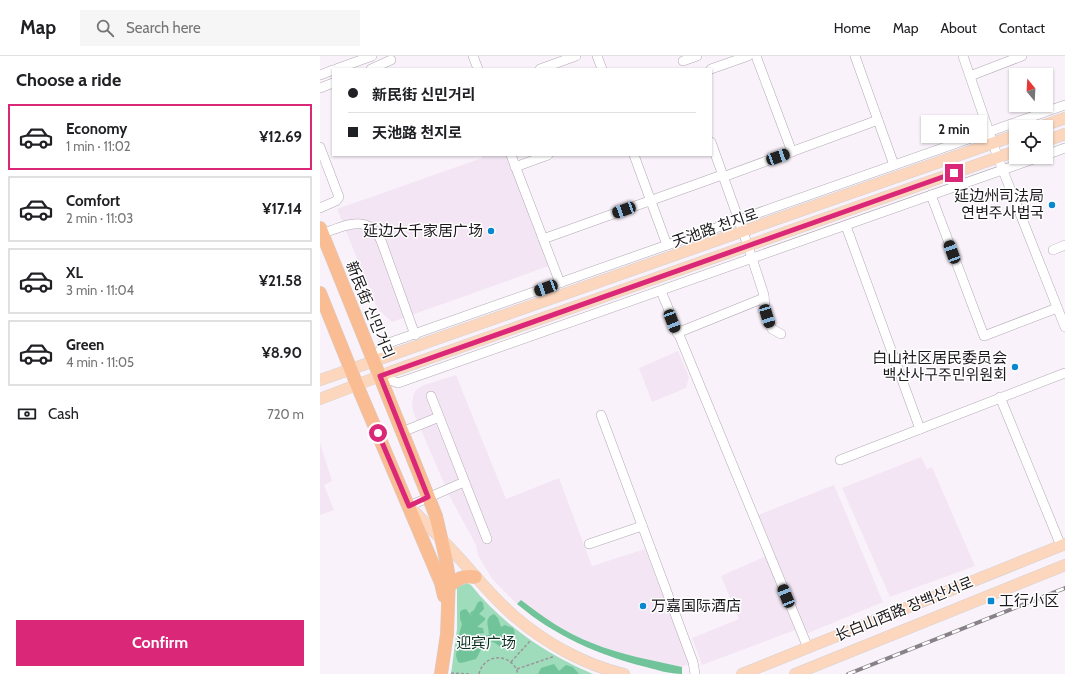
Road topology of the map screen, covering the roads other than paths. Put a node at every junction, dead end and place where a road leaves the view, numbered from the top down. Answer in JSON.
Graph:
{"nodes":[{"id":1,"x":372,"y":56,"type":"edge"},
{"id":2,"x":474,"y":56,"type":"edge"},
{"id":3,"x":576,"y":56,"type":"edge"},
{"id":4,"x":597,"y":56,"type":"edge"},
{"id":5,"x":697,"y":56,"type":"edge"},
{"id":6,"x":748,"y":56,"type":"edge"},
{"id":7,"x":756,"y":56,"type":"edge"},
{"id":8,"x":855,"y":56,"type":"edge"},
{"id":9,"x":963,"y":56,"type":"edge"},
{"id":10,"x":1022,"y":56,"type":"edge"},
{"id":11,"x":391,"y":62,"type":"edge"},
{"id":12,"x":683,"y":62,"type":"edge"},
{"id":13,"x":339,"y":68,"type":"edge"},
{"id":14,"x":374,"y":68,"type":"edge"},
{"id":15,"x":478,"y":68,"type":"edge"},
{"id":16,"x":543,"y":68,"type":"edge"},
{"id":17,"x":602,"y":68,"type":"edge"},
{"id":18,"x":712,"y":69,"type":"edge"},
{"id":19,"x":332,"y":71,"type":"edge"},
{"id":20,"x":320,"y":75,"type":"edge"},
{"id":21,"x":970,"y":76,"type":"junction"},
{"id":22,"x":332,"y":83,"type":"edge"},
{"id":23,"x":320,"y":88,"type":"edge"},
{"id":24,"x":1065,"y":105,"type":"edge"},
{"id":25,"x":1065,"y":118,"type":"edge"},
{"id":26,"x":878,"y":120,"type":"junction"},
{"id":27,"x":1053,"y":122,"type":"edge"},
{"id":28,"x":989,"y":132,"type":"junction"},
{"id":29,"x":1065,"y":134,"type":"edge"},
{"id":30,"x":1009,"y":138,"type":"edge"},
{"id":31,"x":1053,"y":138,"type":"edge"},
{"id":32,"x":993,"y":144,"type":"junction"},
{"id":33,"x":712,"y":145,"type":"edge"},
{"id":34,"x":320,"y":147,"type":"edge"},
{"id":35,"x":1065,"y":148,"type":"edge"},
{"id":36,"x":792,"y":152,"type":"junction"},
{"id":37,"x":1053,"y":152,"type":"edge"},
{"id":38,"x":1009,"y":154,"type":"edge"},
{"id":39,"x":510,"y":156,"type":"edge"},
{"id":40,"x":545,"y":156,"type":"edge"},
{"id":41,"x":634,"y":156,"type":"edge"},
{"id":42,"x":998,"y":158,"type":"junction"},
{"id":43,"x":1020,"y":164,"type":"edge"},
{"id":44,"x":894,"y":165,"type":"junction"},
{"id":45,"x":515,"y":167,"type":"junction"},
{"id":46,"x":1004,"y":170,"type":"junction"},
{"id":47,"x":723,"y":176,"type":"junction"},
{"id":48,"x":931,"y":195,"type":"junction"},
{"id":49,"x":651,"y":200,"type":"junction"},
{"id":50,"x":320,"y":208,"type":"edge"},
{"id":51,"x":738,"y":220,"type":"junction"},
{"id":52,"x":846,"y":226,"type":"junction"},
{"id":53,"x":321,"y":231,"type":"edge"},
{"id":54,"x":743,"y":232,"type":"junction"},
{"id":55,"x":543,"y":239,"type":"junction"},
{"id":56,"x":667,"y":245,"type":"junction"},
{"id":57,"x":1065,"y":245,"type":"edge"},
{"id":58,"x":748,"y":246,"type":"junction"},
{"id":59,"x":1053,"y":250,"type":"dead end"},
{"id":60,"x":752,"y":259,"type":"junction"},
{"id":61,"x":560,"y":283,"type":"junction"},
{"id":62,"x":661,"y":291,"type":"junction"},
{"id":63,"x":320,"y":293,"type":"edge"},
{"id":64,"x":764,"y":298,"type":"junction"},
{"id":65,"x":1057,"y":308,"type":"junction"},
{"id":66,"x":1065,"y":327,"type":"edge"},
{"id":67,"x":677,"y":333,"type":"junction"},
{"id":68,"x":415,"y":334,"type":"junction"},
{"id":69,"x":781,"y":334,"type":"dead end"},
{"id":70,"x":374,"y":361,"type":"junction"},
{"id":71,"x":350,"y":370,"type":"junction"},
{"id":72,"x":1065,"y":373,"type":"edge"},
{"id":73,"x":380,"y":376,"type":"junction"},
{"id":74,"x":320,"y":380,"type":"edge"},
{"id":75,"x":357,"y":385,"type":"junction"},
{"id":76,"x":431,"y":396,"type":"dead end"},
{"id":77,"x":1000,"y":397,"type":"junction"},
{"id":78,"x":320,"y":398,"type":"edge"},
{"id":79,"x":601,"y":415,"type":"dead end"},
{"id":80,"x":439,"y":417,"type":"junction"},
{"id":81,"x":920,"y":429,"type":"junction"},
{"id":82,"x":402,"y":432,"type":"junction"},
{"id":83,"x":840,"y":460,"type":"dead end"},
{"id":84,"x":464,"y":482,"type":"junction"},
{"id":85,"x":428,"y":497,"type":"junction"},
{"id":86,"x":409,"y":506,"type":"junction"},
{"id":87,"x":436,"y":516,"type":"junction"},
{"id":88,"x":642,"y":526,"type":"junction"},
{"id":89,"x":441,"y":538,"type":"junction"},
{"id":90,"x":487,"y":539,"type":"dead end"},
{"id":91,"x":589,"y":544,"type":"dead end"},
{"id":92,"x":1063,"y":545,"type":"edge"},
{"id":93,"x":462,"y":562,"type":"junction"},
{"id":94,"x":1065,"y":565,"type":"edge"},
{"id":95,"x":475,"y":577,"type":"junction"},
{"id":96,"x":449,"y":586,"type":"junction"},
{"id":97,"x":448,"y":615,"type":"junction"},
{"id":98,"x":808,"y":648,"type":"junction"},
{"id":99,"x":446,"y":673,"type":"edge"},
{"id":100,"x":624,"y":674,"type":"edge"},
{"id":101,"x":695,"y":674,"type":"edge"},
{"id":102,"x":742,"y":674,"type":"edge"},
{"id":103,"x":795,"y":674,"type":"edge"}],
"edges":[{"from":1,"to":13,"type":"street"},
{"from":2,"to":15,"type":"street"},
{"from":3,"to":16,"type":"street"},
{"from":4,"to":17,"type":"street"},
{"from":5,"to":12,"type":"street"},
{"from":6,"to":18,"type":"street"},
{"from":7,"to":36,"type":"street"},
{"from":8,"to":26,"type":"street"},
{"from":9,"to":21,"type":"street"},
{"from":10,"to":21,"type":"street"},
{"from":11,"to":14,"type":"street"},
{"from":19,"to":20,"type":"street"},
{"from":21,"to":28,"type":"street"},
{"from":22,"to":23,"type":"street"},
{"from":24,"to":28,"type":"street","name":"天池路 천지로"},
{"from":25,"to":27,"type":"main road"},
{"from":26,"to":36,"type":"street"},
{"from":26,"to":44,"type":"street"},
{"from":28,"to":32,"type":"street"},
{"from":28,"to":44,"type":"street","name":"天池路 천지로"},
{"from":29,"to":31,"type":"main road"},
{"from":30,"to":32,"type":"main road","name":"天池路 천지로"},
{"from":32,"to":42,"type":"street"},
{"from":32,"to":54,"type":"main road","name":"天池路 천지로"},
{"from":33,"to":47,"type":"street"},
{"from":34,"to":50,"type":"street"},
{"from":35,"to":37,"type":"street"},
{"from":36,"to":47,"type":"street"},
{"from":38,"to":42,"type":"main road","name":"天池路 천지로"},
{"from":39,"to":45,"type":"street"},
{"from":40,"to":45,"type":"street"},
{"from":41,"to":49,"type":"street"},
{"from":42,"to":46,"type":"street"},
{"from":42,"to":58,"type":"main road","name":"天池路 천지로"},
{"from":43,"to":46,"type":"street"},
{"from":44,"to":51,"type":"street","name":"天池路 천지로"},
{"from":45,"to":55,"type":"street"},
{"from":46,"to":48,"type":"street"},
{"from":46,"to":65,"type":"street"},
{"from":47,"to":49,"type":"street"},
{"from":47,"to":51,"type":"street"},
{"from":48,"to":52,"type":"street"},
{"from":48,"to":65,"type":"street"},
{"from":49,"to":55,"type":"street"},
{"from":49,"to":56,"type":"street"},
{"from":51,"to":54,"type":"street"},
{"from":51,"to":56,"type":"street","name":"天池路 천지로"},
{"from":52,"to":60,"type":"street"},
{"from":52,"to":81,"type":"street"},
{"from":53,"to":68,"type":"street"},
{"from":53,"to":70,"type":"highway","name":"新民街 신민거리"},
{"from":54,"to":58,"type":"street"},
{"from":54,"to":70,"type":"main road","name":"天池路 천지로"},
{"from":55,"to":61,"type":"street"},
{"from":56,"to":61,"type":"street","name":"天池路 천지로"},
{"from":57,"to":59,"type":"street"},
{"from":58,"to":60,"type":"street"},
{"from":58,"to":73,"type":"main road","name":"天池路 천지로"},
{"from":60,"to":62,"type":"street"},
{"from":60,"to":64,"type":"street"},
{"from":61,"to":68,"type":"street","name":"天池路 천지로"},
{"from":62,"to":67,"type":"street"},
{"from":62,"to":73,"type":"street"},
{"from":63,"to":71,"type":"highway","name":"新民街 신민거리"},
{"from":64,"to":67,"type":"street"},
{"from":64,"to":69,"type":"street"},
{"from":65,"to":66,"type":"street"},
{"from":67,"to":98,"type":"street"},
{"from":68,"to":70,"type":"street","name":"天池路 천지로"},
{"from":70,"to":71,"type":"main road","name":"天池路 천지로"},
{"from":70,"to":73,"type":"highway","name":"新民街 신민거리"},
{"from":71,"to":74,"type":"main road","name":"天池路 천지로"},
{"from":71,"to":75,"type":"highway","name":"新民街 신민거리"},
{"from":72,"to":77,"type":"street"},
{"from":73,"to":75,"type":"main road","name":"天池路 천지로"},
{"from":73,"to":82,"type":"highway","name":"新民街 신민거리"},
{"from":75,"to":78,"type":"main road","name":"天池路 천지로"},
{"from":75,"to":86,"type":"highway","name":"新民街 신민거리"},
{"from":76,"to":80,"type":"street"},
{"from":77,"to":81,"type":"street"},
{"from":77,"to":92,"type":"street"},
{"from":79,"to":88,"type":"street"},
{"from":80,"to":82,"type":"street"},
{"from":80,"to":84,"type":"street"},
{"from":81,"to":83,"type":"street"},
{"from":82,"to":85,"type":"highway","name":"新民街 신민거리"},
{"from":84,"to":85,"type":"street"},
{"from":84,"to":90,"type":"street"},
{"from":85,"to":86,"type":"street"},
{"from":85,"to":87,"type":"highway","name":"新民街 신민거리"},
{"from":86,"to":89,"type":"main road","name":"新民街 신민거리"},
{"from":86,"to":97,"type":"highway","name":"新民街 신민거리"},
{"from":87,"to":89,"type":"highway","name":"新民街 신민거리"},
{"from":87,"to":93,"type":"main road","name":"新民街 신민거리"},
{"from":88,"to":91,"type":"street"},
{"from":88,"to":101,"type":"street"},
{"from":89,"to":93,"type":"main road","name":"新民街 신민거리"},
{"from":89,"to":96,"type":"highway","name":"新民街 신민거리"},
{"from":92,"to":98,"type":"main road","name":"长白山西路 장백산서로"},
{"from":93,"to":95,"type":"main road","name":"新民街 신민거리"},
{"from":94,"to":103,"type":"main road","name":"长白山西路 장백산서로"},
{"from":95,"to":96,"type":"highway"},
{"from":95,"to":100,"type":"main road","name":"新民街 신민거리"},
{"from":96,"to":97,"type":"highway","name":"新民街 신민거리"},
{"from":97,"to":99,"type":"highway","name":"新民街 신민거리"},
{"from":98,"to":102,"type":"main road","name":"长白山西路 장백산서로"}]}
